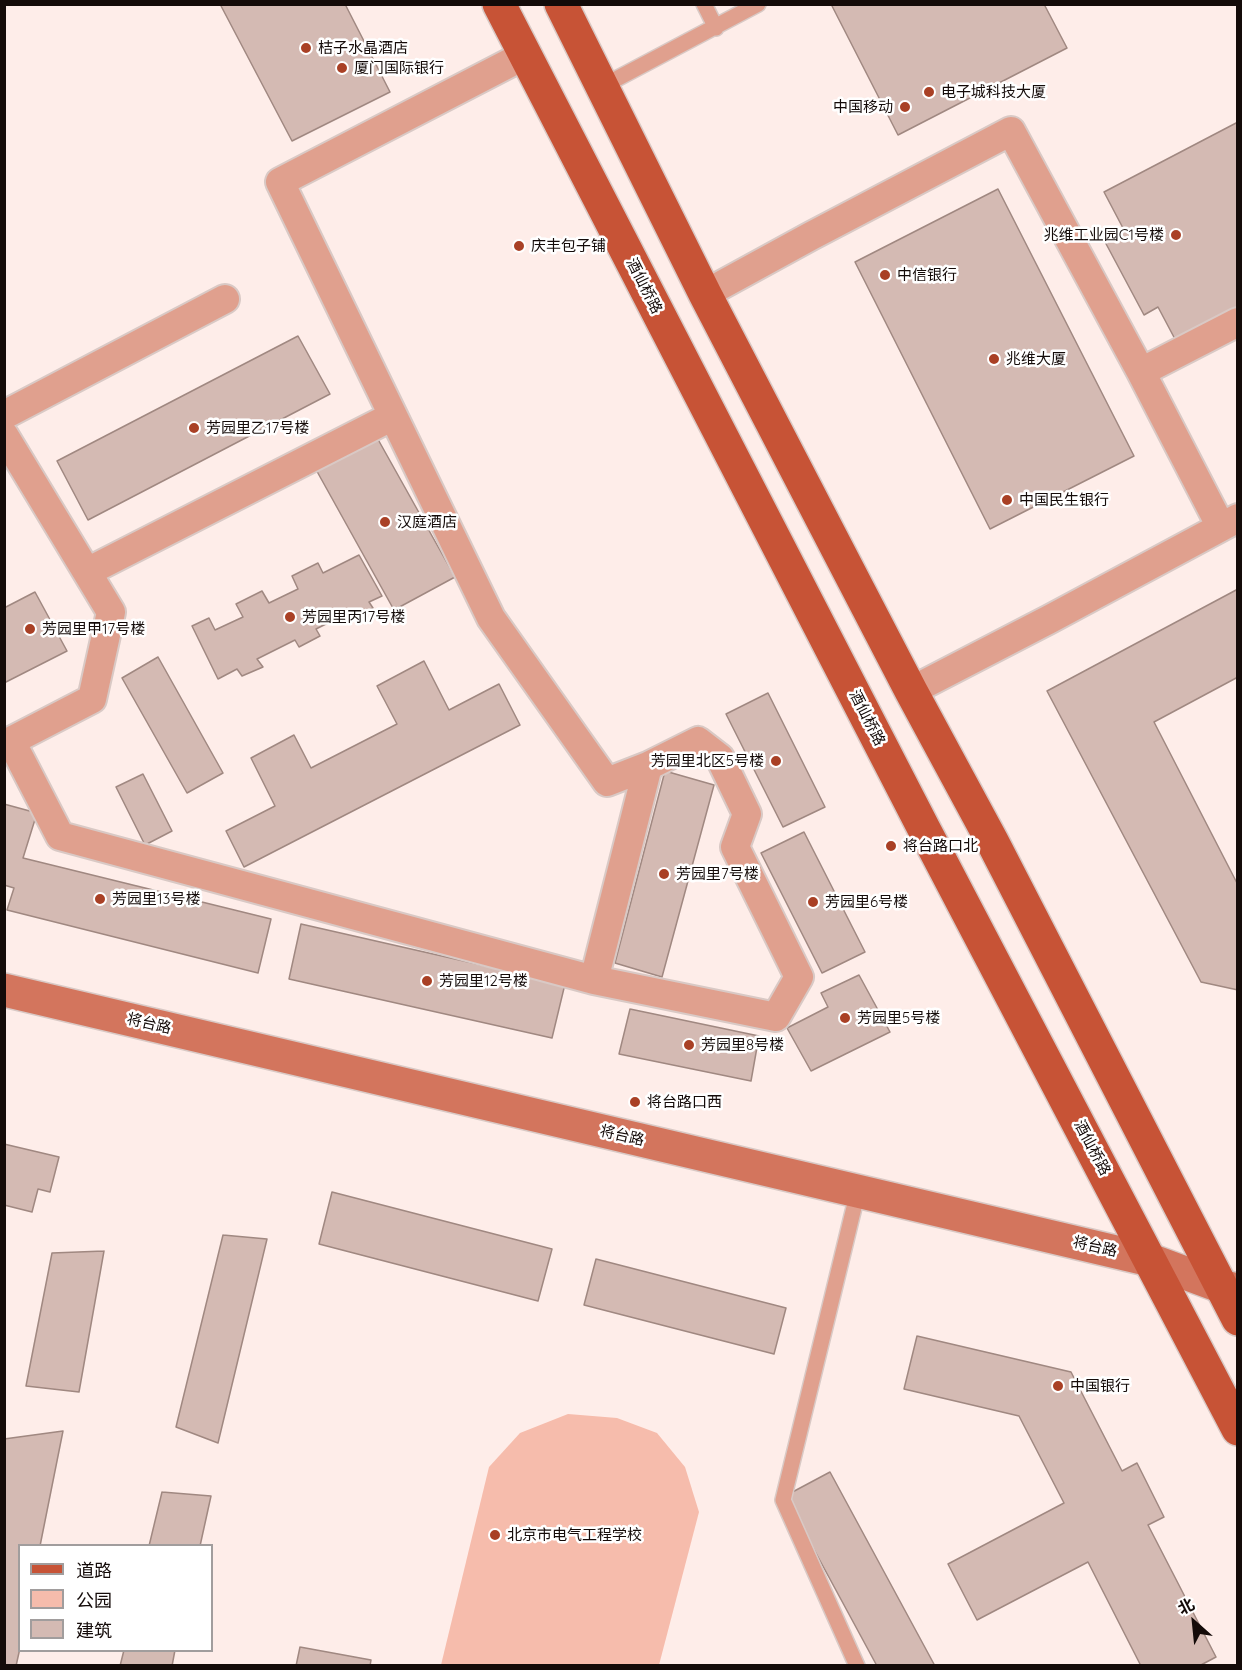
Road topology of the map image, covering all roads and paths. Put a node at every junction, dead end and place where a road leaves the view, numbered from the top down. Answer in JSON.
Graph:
{"nodes":[{"id":1,"x":499,"y":4,"type":"edge"},
{"id":2,"x":561,"y":4,"type":"edge"},
{"id":3,"x":704,"y":4,"type":"edge"},
{"id":4,"x":758,"y":4,"type":"edge"},
{"id":5,"x":716,"y":28,"type":"junction"},
{"id":6,"x":525,"y":55,"type":"junction"},
{"id":7,"x":603,"y":86,"type":"junction"},
{"id":8,"x":705,"y":294,"type":"junction"},
{"id":9,"x":225,"y":299,"type":"dead end"},
{"id":10,"x":1238,"y":322,"type":"edge"},
{"id":11,"x":1141,"y":372,"type":"junction"},
{"id":12,"x":4,"y":415,"type":"edge"},
{"id":13,"x":393,"y":416,"type":"junction"},
{"id":14,"x":4,"y":435,"type":"edge"},
{"id":15,"x":1229,"y":522,"type":"edge"},
{"id":16,"x":87,"y":572,"type":"junction"},
{"id":17,"x":911,"y":691,"type":"junction"},
{"id":18,"x":8,"y":743,"type":"edge"},
{"id":19,"x":648,"y":766,"type":"junction"},
{"id":20,"x":594,"y":980,"type":"junction"},
{"id":21,"x":4,"y":990,"type":"edge"},
{"id":22,"x":858,"y":1191,"type":"junction"},
{"id":23,"x":1150,"y":1260,"type":"junction"},
{"id":24,"x":1229,"y":1288,"type":"edge"},
{"id":25,"x":1238,"y":1319,"type":"edge"},
{"id":26,"x":1238,"y":1429,"type":"edge"},
{"id":27,"x":857,"y":1665,"type":"edge"}],
"edges":[{"from":1,"to":6,"type":"main road","name":"酒仙桥路"},
{"from":2,"to":7,"type":"main road"},
{"from":3,"to":5,"type":"lane"},
{"from":4,"to":5,"type":"lane"},
{"from":5,"to":7,"type":"lane"},
{"from":6,"to":13,"type":"street"},
{"from":6,"to":23,"type":"main road","name":"酒仙桥路"},
{"from":7,"to":8,"type":"main road"},
{"from":8,"to":11,"type":"street"},
{"from":8,"to":17,"type":"main road"},
{"from":9,"to":12,"type":"street"},
{"from":10,"to":11,"type":"street"},
{"from":11,"to":15,"type":"street"},
{"from":13,"to":16,"type":"street"},
{"from":13,"to":19,"type":"street"},
{"from":14,"to":16,"type":"street"},
{"from":15,"to":17,"type":"street"},
{"from":16,"to":18,"type":"street"},
{"from":17,"to":24,"type":"main road"},
{"from":18,"to":20,"type":"street"},
{"from":19,"to":20,"type":"street"},
{"from":19,"to":20,"type":"street"},
{"from":21,"to":22,"type":"main road","name":"将台路"},
{"from":22,"to":23,"type":"main road","name":"将台路"},
{"from":22,"to":27,"type":"lane"},
{"from":23,"to":24,"type":"main road","name":"将台路"},
{"from":23,"to":26,"type":"main road","name":"酒仙桥路"},
{"from":24,"to":25,"type":"main road"}]}
